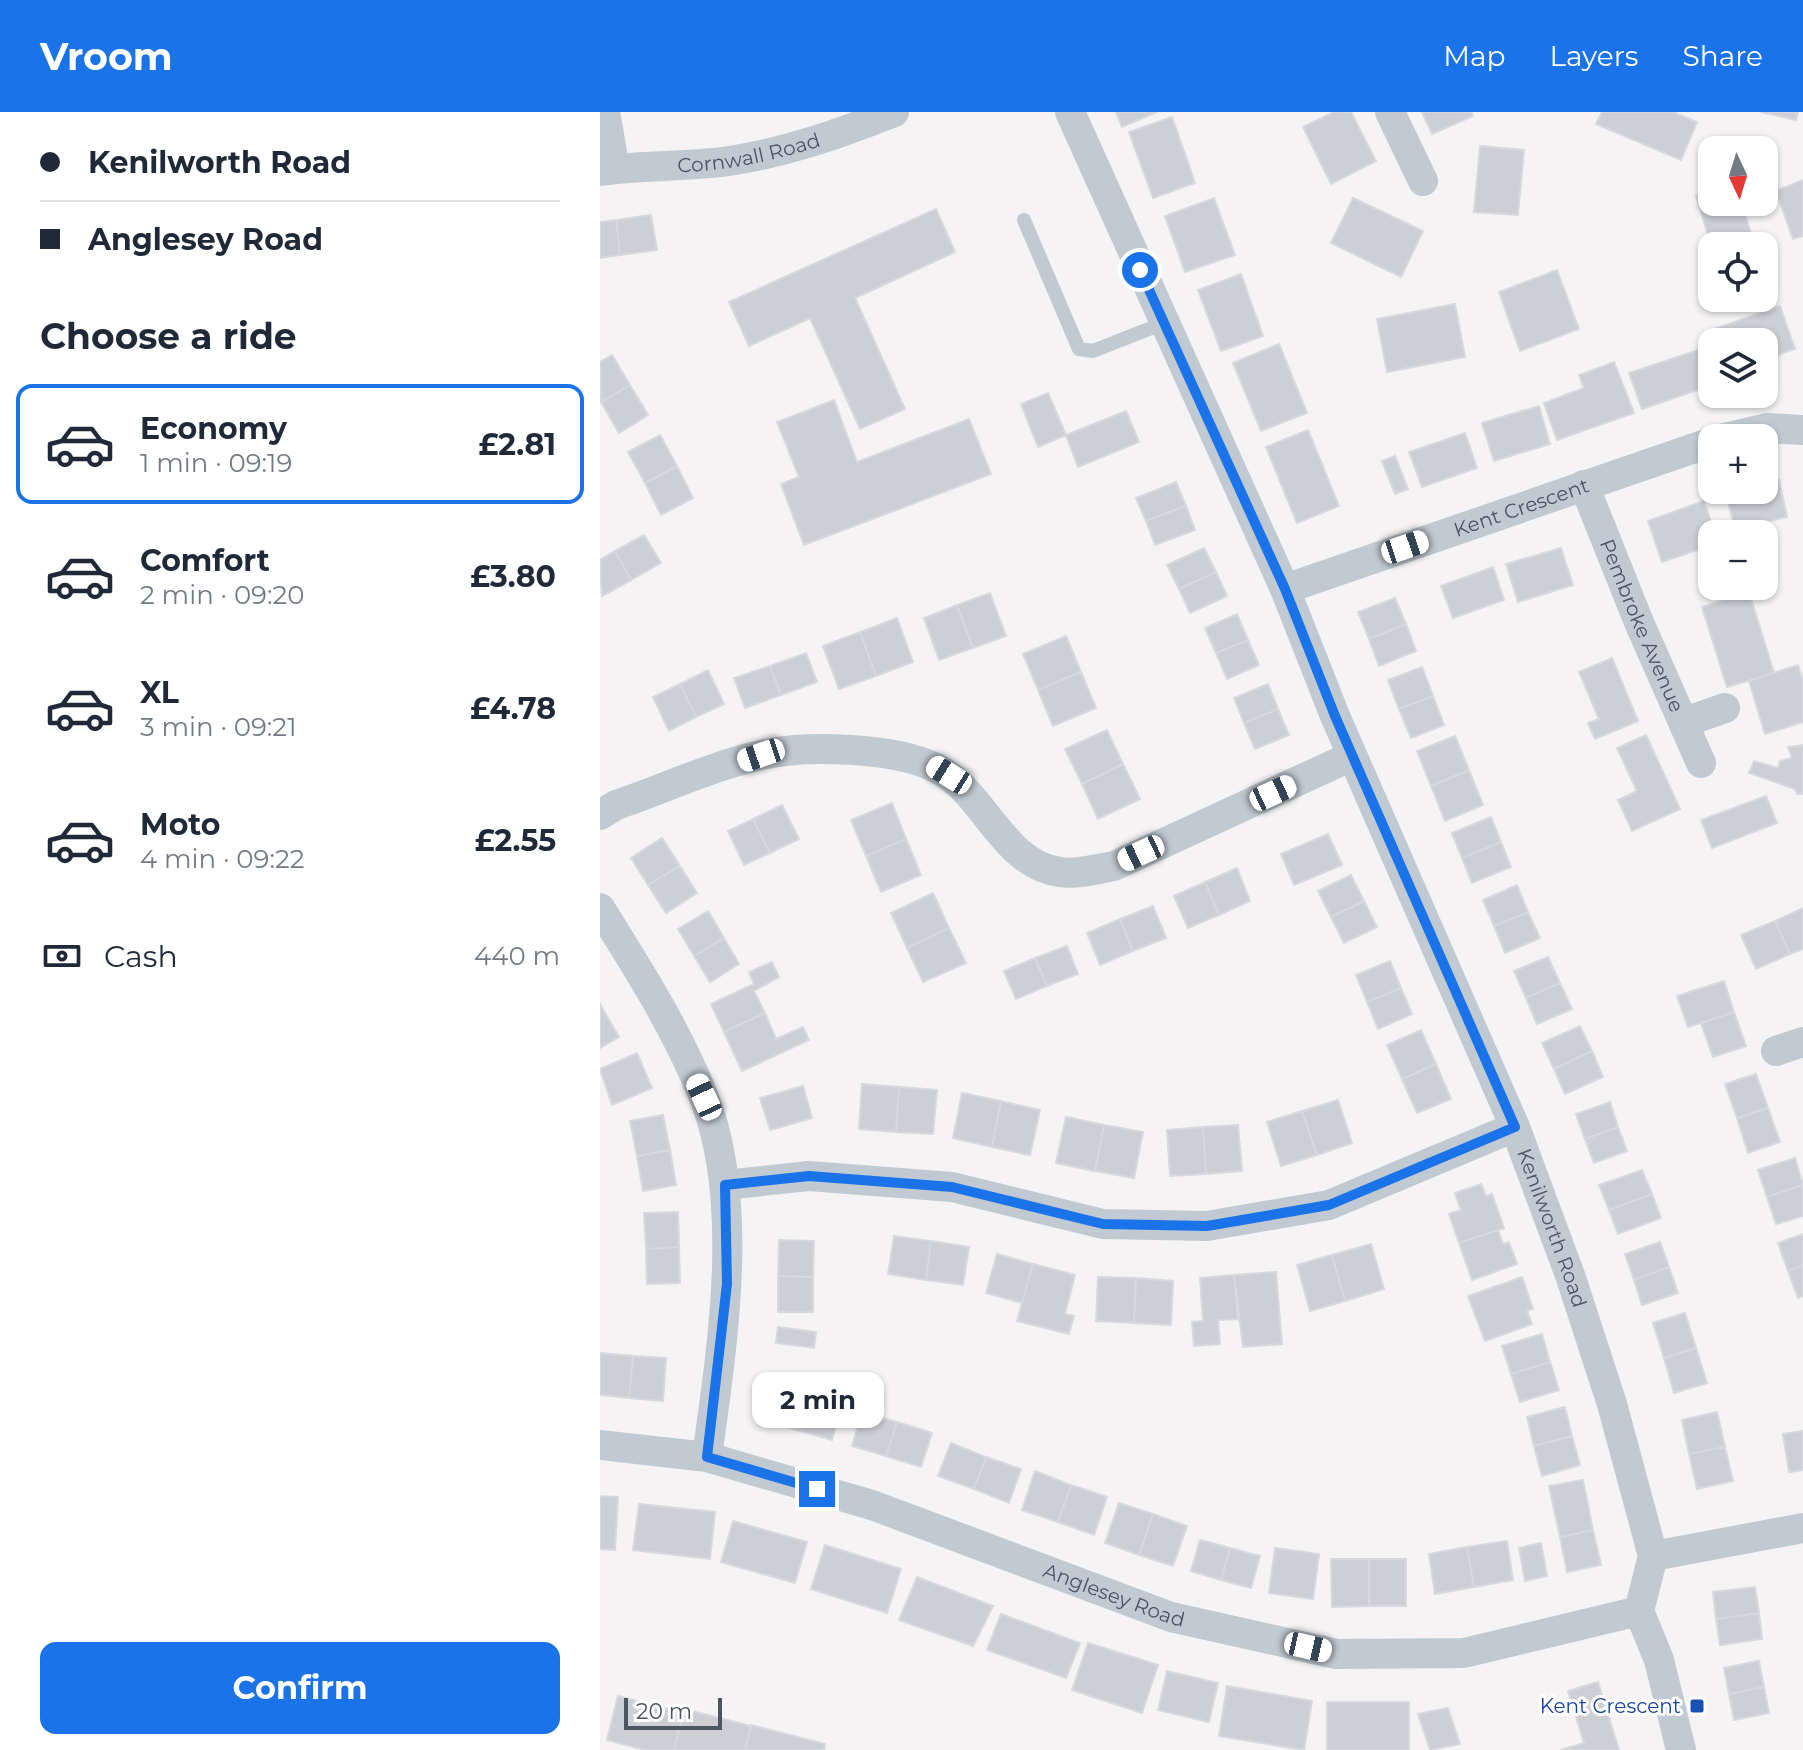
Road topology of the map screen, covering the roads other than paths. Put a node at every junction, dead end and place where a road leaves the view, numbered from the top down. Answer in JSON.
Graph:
{"nodes":[{"id":1,"x":605,"y":112,"type":"edge"},
{"id":2,"x":894,"y":112,"type":"edge"},
{"id":3,"x":1070,"y":112,"type":"edge"},
{"id":4,"x":1390,"y":112,"type":"edge"},
{"id":5,"x":607,"y":170,"type":"edge"},
{"id":6,"x":1423,"y":181,"type":"dead end"},
{"id":7,"x":1024,"y":220,"type":"dead end"},
{"id":8,"x":1164,"y":323,"type":"junction"},
{"id":9,"x":1778,"y":429,"type":"edge"},
{"id":10,"x":1803,"y":430,"type":"edge"},
{"id":11,"x":1698,"y":447,"type":"edge"},
{"id":12,"x":1584,"y":485,"type":"junction"},
{"id":13,"x":1285,"y":589,"type":"junction"},
{"id":14,"x":1725,"y":708,"type":"dead end"},
{"id":15,"x":1685,"y":722,"type":"junction"},
{"id":16,"x":1352,"y":756,"type":"junction"},
{"id":17,"x":1701,"y":763,"type":"dead end"},
{"id":18,"x":600,"y":815,"type":"edge"},
{"id":19,"x":600,"y":908,"type":"edge"},
{"id":20,"x":1515,"y":1127,"type":"junction"},
{"id":21,"x":725,"y":1185,"type":"junction"},
{"id":22,"x":600,"y":1445,"type":"edge"},
{"id":23,"x":707,"y":1457,"type":"junction"},
{"id":24,"x":1803,"y":1528,"type":"edge"},
{"id":25,"x":1653,"y":1556,"type":"junction"},
{"id":26,"x":1639,"y":1611,"type":"junction"},
{"id":27,"x":1681,"y":1750,"type":"edge"}],
"edges":[{"from":1,"to":5,"type":"street"},
{"from":2,"to":5,"type":"street","name":"Cornwall Road"},
{"from":3,"to":8,"type":"street","name":"Kenilworth Road"},
{"from":4,"to":6,"type":"street"},
{"from":7,"to":8,"type":"lane"},
{"from":8,"to":13,"type":"street","name":"Kenilworth Road"},
{"from":9,"to":10,"type":"street"},
{"from":11,"to":12,"type":"street","name":"Kent Crescent"},
{"from":12,"to":13,"type":"street","name":"Kent Crescent"},
{"from":12,"to":15,"type":"street","name":"Pembroke Avenue"},
{"from":13,"to":16,"type":"street","name":"Kenilworth Road"},
{"from":14,"to":15,"type":"street"},
{"from":15,"to":17,"type":"street","name":"Pembroke Avenue"},
{"from":16,"to":18,"type":"street"},
{"from":16,"to":20,"type":"street","name":"Kenilworth Road"},
{"from":19,"to":21,"type":"street"},
{"from":20,"to":21,"type":"street"},
{"from":20,"to":25,"type":"street","name":"Kenilworth Road"},
{"from":21,"to":23,"type":"street"},
{"from":22,"to":23,"type":"street","name":"Anglesey Road"},
{"from":23,"to":26,"type":"street","name":"Anglesey Road"},
{"from":24,"to":25,"type":"street"},
{"from":25,"to":26,"type":"street","name":"Kenilworth Road"},
{"from":26,"to":27,"type":"street"}]}
